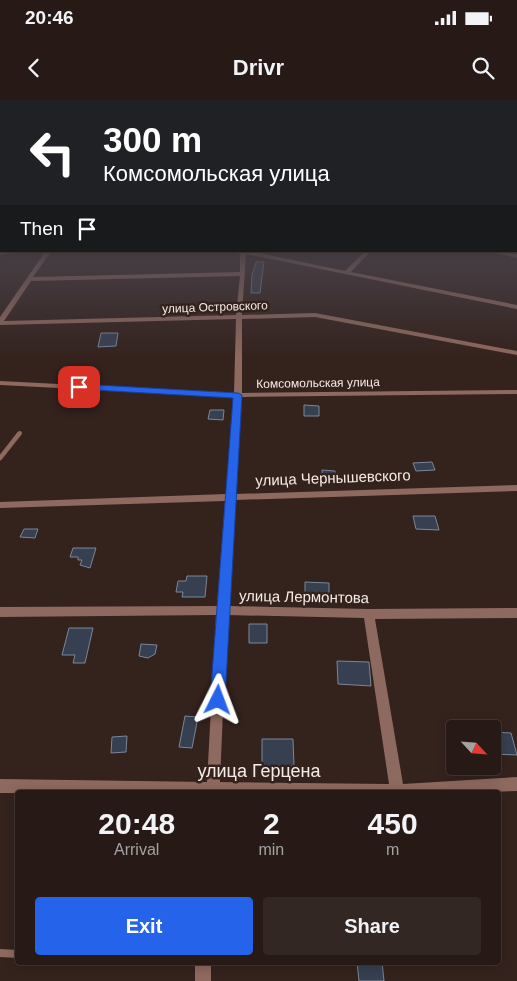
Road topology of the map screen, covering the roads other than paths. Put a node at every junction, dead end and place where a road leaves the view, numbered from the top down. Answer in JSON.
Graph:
{"nodes":[{"id":1,"x":110,"y":277,"type":"edge"},
{"id":2,"x":243,"y":277,"type":"edge"},
{"id":3,"x":367,"y":277,"type":"edge"},
{"id":4,"x":30,"y":279,"type":"joint"},
{"id":5,"x":517,"y":307,"type":"edge"},
{"id":6,"x":239,"y":318,"type":"junction"},
{"id":7,"x":0,"y":323,"type":"edge"},
{"id":8,"x":517,"y":353,"type":"edge"},
{"id":9,"x":0,"y":383,"type":"edge"},
{"id":10,"x":517,"y":392,"type":"edge"},
{"id":11,"x":238,"y":395,"type":"junction"},
{"id":12,"x":20,"y":433,"type":"dead end"},
{"id":13,"x":0,"y":458,"type":"edge"},
{"id":14,"x":517,"y":488,"type":"edge"},
{"id":15,"x":232,"y":496,"type":"junction"},
{"id":16,"x":0,"y":505,"type":"edge"},
{"id":17,"x":222,"y":610,"type":"junction"},
{"id":18,"x":0,"y":612,"type":"edge"},
{"id":19,"x":517,"y":613,"type":"edge"},
{"id":20,"x":369,"y":614,"type":"junction"},
{"id":21,"x":517,"y":784,"type":"edge"},
{"id":22,"x":0,"y":786,"type":"edge"},
{"id":23,"x":170,"y":790,"type":"edge"},
{"id":24,"x":213,"y":790,"type":"edge"},
{"id":25,"x":397,"y":790,"type":"edge"},
{"id":26,"x":414,"y":790,"type":"edge"},
{"id":27,"x":0,"y":953,"type":"edge"},
{"id":28,"x":15,"y":954,"type":"edge"},
{"id":29,"x":203,"y":965,"type":"edge"},
{"id":30,"x":203,"y":981,"type":"edge"}],
"edges":[{"from":1,"to":4,"type":"street"},
{"from":2,"to":6,"type":"street"},
{"from":3,"to":5,"type":"street"},
{"from":4,"to":7,"type":"street"},
{"from":6,"to":7,"type":"street","name":"улица Островского"},
{"from":6,"to":8,"type":"street","name":"улица Островского"},
{"from":6,"to":11,"type":"street"},
{"from":9,"to":11,"type":"street","name":"Комсомольская улица"},
{"from":10,"to":11,"type":"street","name":"Комсомольская улица"},
{"from":11,"to":15,"type":"street"},
{"from":12,"to":13,"type":"lane"},
{"from":14,"to":15,"type":"street","name":"улица Чернышевского"},
{"from":15,"to":16,"type":"street","name":"улица Чернышевского"},
{"from":15,"to":17,"type":"street"},
{"from":17,"to":18,"type":"street","name":"улица Лермонтова"},
{"from":17,"to":20,"type":"street","name":"улица Лермонтова"},
{"from":17,"to":24,"type":"street"},
{"from":19,"to":20,"type":"street","name":"улица Лермонтова"},
{"from":20,"to":25,"type":"street"},
{"from":21,"to":26,"type":"street","name":"улица Герцена"},
{"from":22,"to":23,"type":"street","name":"улица Герцена"},
{"from":27,"to":28,"type":"lane"},
{"from":29,"to":30,"type":"street"}]}
